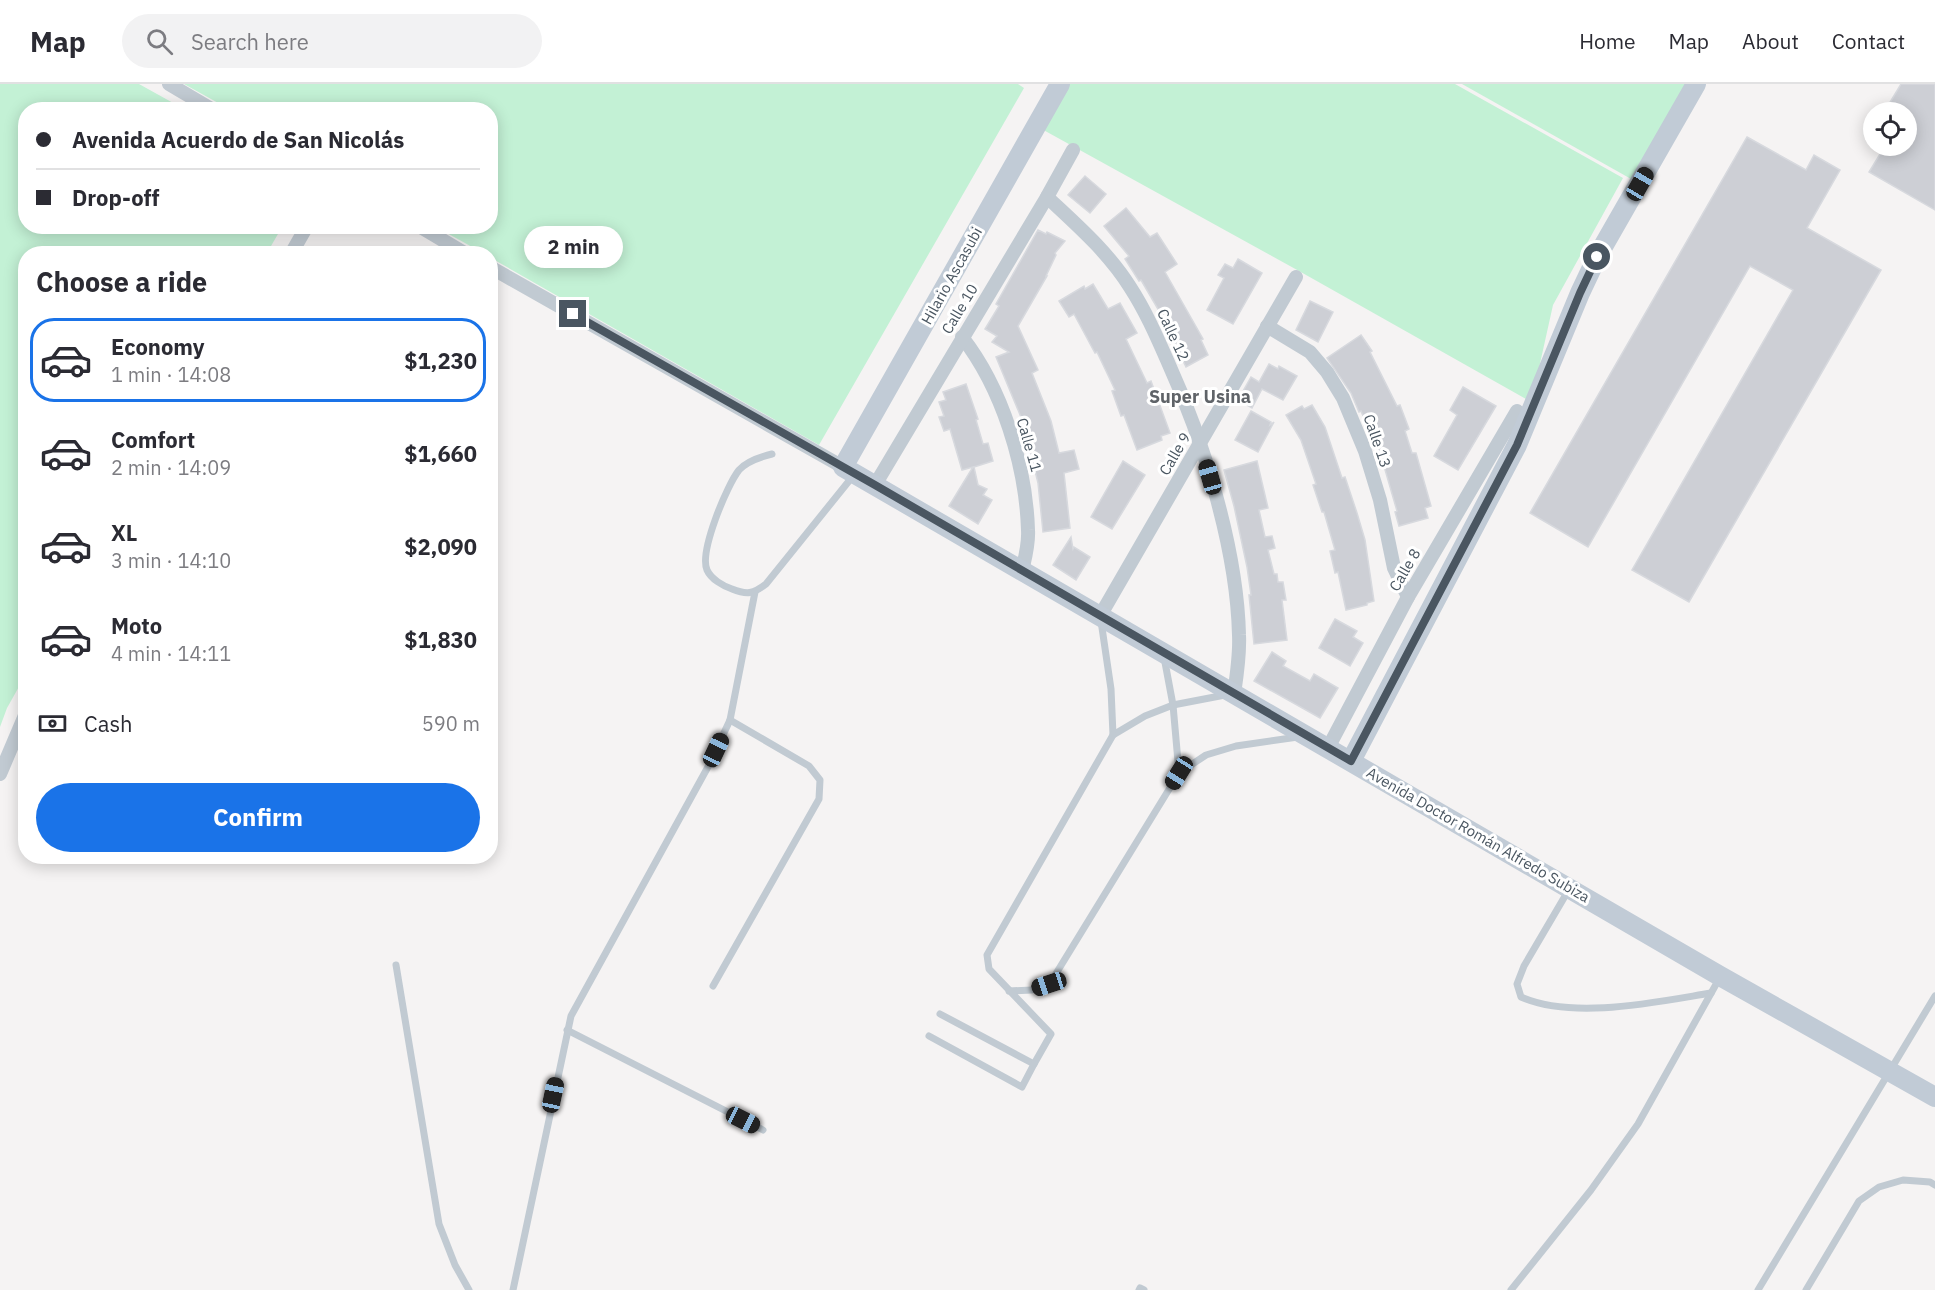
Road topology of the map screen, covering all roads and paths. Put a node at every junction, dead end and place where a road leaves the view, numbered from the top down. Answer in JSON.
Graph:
{"nodes":[{"id":1,"x":169,"y":84,"type":"edge"},
{"id":2,"x":1696,"y":84,"type":"edge"},
{"id":3,"x":1058,"y":85,"type":"edge"},
{"id":4,"x":199,"y":102,"type":"edge"},
{"id":5,"x":1073,"y":150,"type":"dead end"},
{"id":6,"x":1047,"y":197,"type":"junction"},
{"id":7,"x":432,"y":234,"type":"edge"},
{"id":8,"x":453,"y":246,"type":"edge"},
{"id":9,"x":498,"y":272,"type":"edge"},
{"id":10,"x":1296,"y":277,"type":"dead end"},
{"id":11,"x":1267,"y":327,"type":"junction"},
{"id":12,"x":962,"y":337,"type":"junction"},
{"id":13,"x":1517,"y":411,"type":"dead end"},
{"id":14,"x":1200,"y":443,"type":"junction"},
{"id":15,"x":772,"y":454,"type":"dead end"},
{"id":16,"x":849,"y":471,"type":"junction"},
{"id":17,"x":875,"y":485,"type":"junction"},
{"id":18,"x":1022,"y":571,"type":"junction"},
{"id":19,"x":755,"y":592,"type":"junction"},
{"id":20,"x":1408,"y":597,"type":"junction"},
{"id":21,"x":1100,"y":616,"type":"junction"},
{"id":22,"x":1163,"y":653,"type":"junction"},
{"id":23,"x":1234,"y":694,"type":"junction"},
{"id":24,"x":1173,"y":705,"type":"junction"},
{"id":25,"x":730,"y":720,"type":"junction"},
{"id":26,"x":18,"y":732,"type":"edge"},
{"id":27,"x":1113,"y":735,"type":"junction"},
{"id":28,"x":1306,"y":736,"type":"junction"},
{"id":29,"x":1328,"y":748,"type":"junction"},
{"id":30,"x":1351,"y":761,"type":"junction"},
{"id":31,"x":1179,"y":773,"type":"junction"},
{"id":32,"x":0,"y":774,"type":"edge"},
{"id":33,"x":1569,"y":889,"type":"junction"},
{"id":34,"x":396,"y":965,"type":"dead end"},
{"id":35,"x":1716,"y":985,"type":"junction"},
{"id":36,"x":713,"y":986,"type":"dead end"},
{"id":37,"x":1009,"y":991,"type":"junction"},
{"id":38,"x":1935,"y":996,"type":"edge"},
{"id":39,"x":940,"y":1014,"type":"dead end"},
{"id":40,"x":567,"y":1030,"type":"junction"},
{"id":41,"x":929,"y":1036,"type":"dead end"},
{"id":42,"x":1034,"y":1064,"type":"junction"},
{"id":43,"x":1891,"y":1071,"type":"junction"},
{"id":44,"x":1935,"y":1096,"type":"edge"},
{"id":45,"x":763,"y":1130,"type":"dead end"},
{"id":46,"x":1935,"y":1185,"type":"edge"},
{"id":47,"x":469,"y":1290,"type":"edge"},
{"id":48,"x":513,"y":1290,"type":"edge"},
{"id":49,"x":1139,"y":1290,"type":"edge"},
{"id":50,"x":1144,"y":1290,"type":"edge"},
{"id":51,"x":1511,"y":1290,"type":"edge"},
{"id":52,"x":1758,"y":1290,"type":"edge"},
{"id":53,"x":1806,"y":1290,"type":"edge"}],
"edges":[{"from":1,"to":4,"type":"street"},
{"from":2,"to":30,"type":"main road"},
{"from":3,"to":16,"type":"main road","name":"Hilario Ascasubi"},
{"from":5,"to":6,"type":"street","name":"Calle 10"},
{"from":6,"to":12,"type":"street","name":"Calle 10"},
{"from":6,"to":14,"type":"street","name":"Calle 12"},
{"from":7,"to":8,"type":"street"},
{"from":9,"to":16,"type":"street","name":"Avenida Doctor Román Alfredo Subiza"},
{"from":10,"to":11,"type":"street","name":"Calle 9"},
{"from":11,"to":14,"type":"street","name":"Calle 9"},
{"from":11,"to":20,"type":"street","name":"Calle 13"},
{"from":12,"to":17,"type":"street","name":"Calle 10"},
{"from":12,"to":18,"type":"street","name":"Calle 11"},
{"from":13,"to":20,"type":"street","name":"Calle 8"},
{"from":14,"to":21,"type":"street","name":"Calle 9"},
{"from":14,"to":23,"type":"street","name":"Calle 12"},
{"from":15,"to":19,"type":"lane"},
{"from":16,"to":17,"type":"main road","name":"Avenida Doctor Román Alfredo Subiza"},
{"from":16,"to":19,"type":"lane"},
{"from":17,"to":18,"type":"main road","name":"Avenida Doctor Román Alfredo Subiza"},
{"from":18,"to":21,"type":"main road","name":"Avenida Doctor Román Alfredo Subiza"},
{"from":19,"to":25,"type":"lane"},
{"from":20,"to":29,"type":"street","name":"Calle 8"},
{"from":21,"to":22,"type":"main road","name":"Avenida Doctor Román Alfredo Subiza"},
{"from":21,"to":27,"type":"lane"},
{"from":22,"to":23,"type":"main road","name":"Avenida Doctor Román Alfredo Subiza"},
{"from":22,"to":24,"type":"lane"},
{"from":23,"to":24,"type":"lane"},
{"from":23,"to":28,"type":"main road","name":"Avenida Doctor Román Alfredo Subiza"},
{"from":24,"to":27,"type":"lane"},
{"from":24,"to":31,"type":"lane"},
{"from":25,"to":36,"type":"lane"},
{"from":25,"to":40,"type":"lane"},
{"from":26,"to":32,"type":"street"},
{"from":27,"to":37,"type":"lane"},
{"from":28,"to":29,"type":"main road","name":"Avenida Doctor Román Alfredo Subiza"},
{"from":28,"to":31,"type":"lane"},
{"from":29,"to":30,"type":"main road","name":"Avenida Doctor Román Alfredo Subiza"},
{"from":30,"to":33,"type":"main road","name":"Avenida Doctor Román Alfredo Subiza"},
{"from":31,"to":37,"type":"lane"},
{"from":33,"to":35,"type":"main road","name":"Avenida Doctor Román Alfredo Subiza"},
{"from":33,"to":35,"type":"lane"},
{"from":34,"to":47,"type":"lane"},
{"from":35,"to":43,"type":"main road","name":"Avenida Doctor Román Alfredo Subiza"},
{"from":35,"to":51,"type":"lane"},
{"from":37,"to":42,"type":"lane"},
{"from":38,"to":43,"type":"lane"},
{"from":39,"to":42,"type":"lane"},
{"from":40,"to":45,"type":"lane"},
{"from":40,"to":48,"type":"lane"},
{"from":41,"to":42,"type":"lane"},
{"from":43,"to":44,"type":"main road","name":"Avenida Doctor Román Alfredo Subiza"},
{"from":43,"to":52,"type":"lane"},
{"from":46,"to":53,"type":"lane"},
{"from":49,"to":50,"type":"lane"}]}
